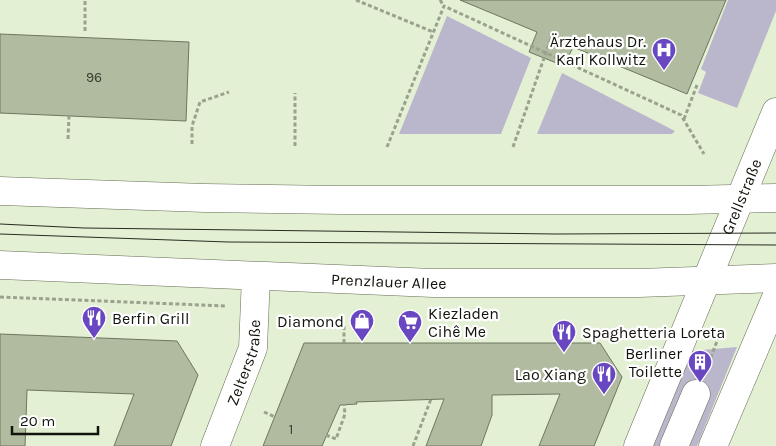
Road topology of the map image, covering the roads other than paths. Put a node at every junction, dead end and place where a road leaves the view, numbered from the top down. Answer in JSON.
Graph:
{"nodes":[{"id":1,"x":776,"y":112,"type":"edge"},
{"id":2,"x":0,"y":191,"type":"edge"},
{"id":3,"x":740,"y":198,"type":"junction"},
{"id":4,"x":776,"y":198,"type":"edge"},
{"id":5,"x":0,"y":265,"type":"edge"},
{"id":6,"x":256,"y":276,"type":"junction"},
{"id":7,"x":776,"y":278,"type":"edge"},
{"id":8,"x":705,"y":281,"type":"junction"},
{"id":9,"x":776,"y":298,"type":"edge"},
{"id":10,"x":696,"y":394,"type":"dead end"},
{"id":11,"x":215,"y":446,"type":"edge"},
{"id":12,"x":638,"y":446,"type":"edge"},
{"id":13,"x":674,"y":446,"type":"edge"},
{"id":14,"x":712,"y":446,"type":"edge"}],
"edges":[{"from":1,"to":3,"type":"main road","name":"Grellstraße"},
{"from":2,"to":3,"type":"main road"},
{"from":3,"to":4,"type":"main road"},
{"from":3,"to":8,"type":"main road","name":"Grellstraße"},
{"from":5,"to":6,"type":"main road","name":"Prenzlauer Allee"},
{"from":6,"to":8,"type":"main road","name":"Prenzlauer Allee"},
{"from":6,"to":11,"type":"main road","name":"Zelterstraße"},
{"from":7,"to":8,"type":"main road","name":"Prenzlauer Allee"},
{"from":8,"to":12,"type":"main road","name":"Grellstraße"},
{"from":9,"to":14,"type":"main road"},
{"from":10,"to":13,"type":"main road"}]}
